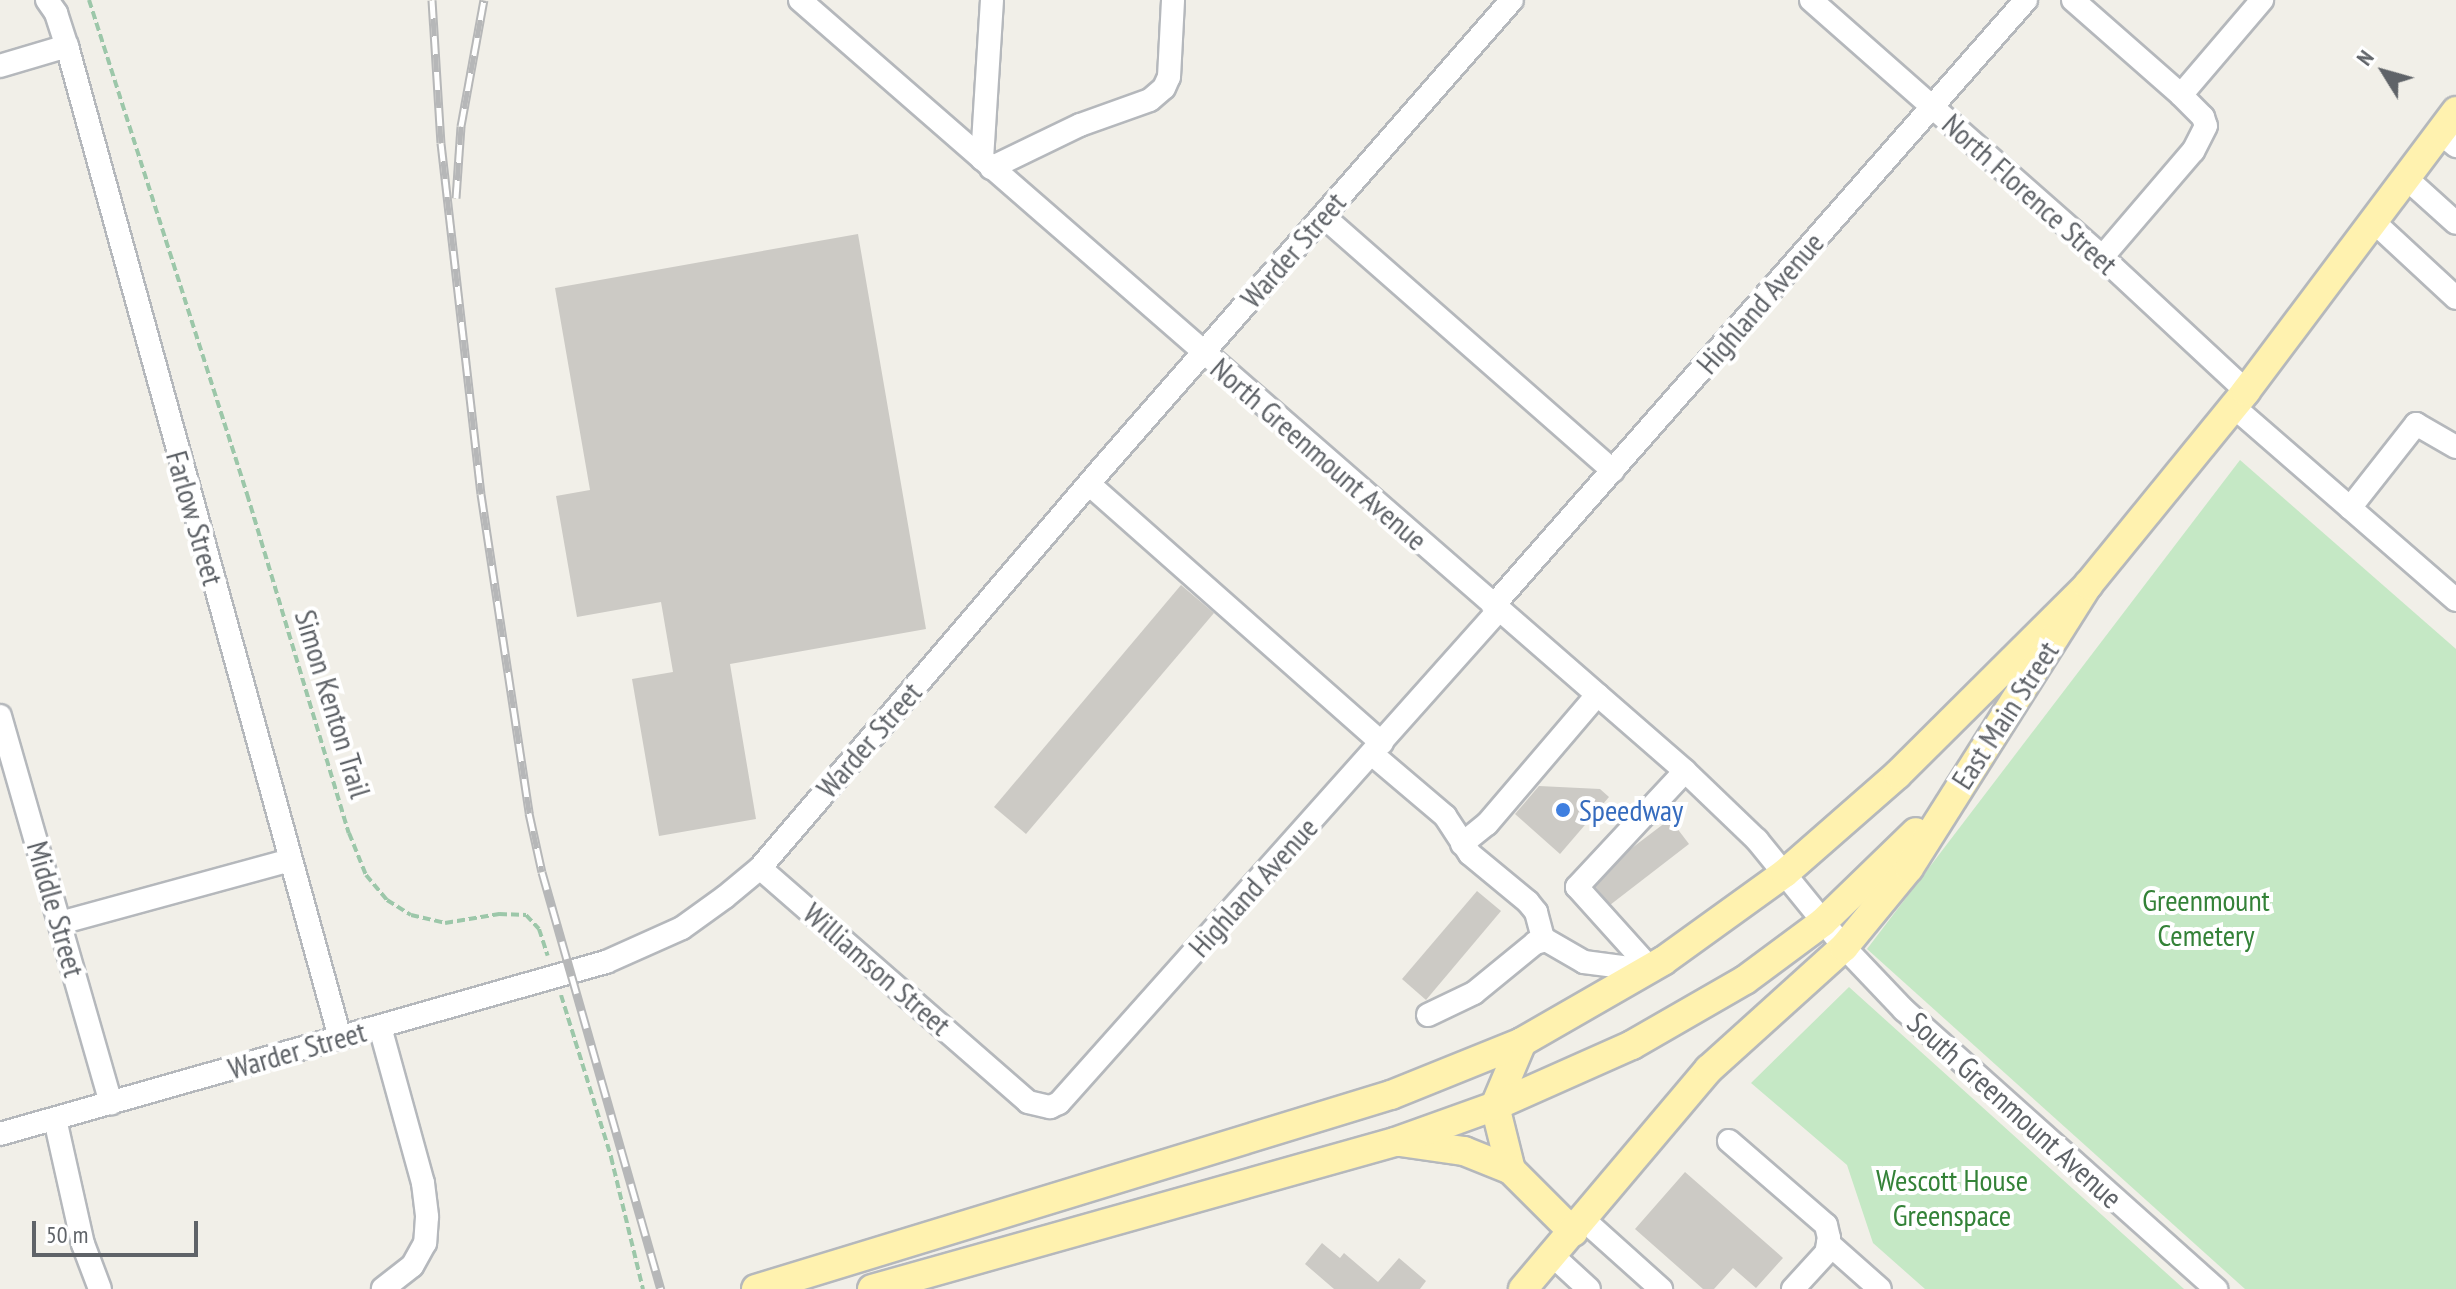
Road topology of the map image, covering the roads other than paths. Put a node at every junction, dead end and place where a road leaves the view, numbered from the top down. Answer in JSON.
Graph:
{"nodes":[{"id":1,"x":47,"y":0,"type":"edge"},
{"id":2,"x":800,"y":0,"type":"edge"},
{"id":3,"x":992,"y":0,"type":"edge"},
{"id":4,"x":1173,"y":0,"type":"edge"},
{"id":5,"x":1512,"y":0,"type":"edge"},
{"id":6,"x":1811,"y":0,"type":"edge"},
{"id":7,"x":2026,"y":0,"type":"edge"},
{"id":8,"x":2073,"y":0,"type":"edge"},
{"id":9,"x":2262,"y":0,"type":"edge"},
{"id":10,"x":67,"y":46,"type":"junction"},
{"id":11,"x":0,"y":66,"type":"edge"},
{"id":12,"x":2181,"y":95,"type":"junction"},
{"id":13,"x":1932,"y":107,"type":"junction"},
{"id":14,"x":2451,"y":130,"type":"edge"},
{"id":15,"x":987,"y":164,"type":"junction"},
{"id":16,"x":2406,"y":178,"type":"junction"},
{"id":17,"x":2455,"y":206,"type":"edge"},
{"id":18,"x":1323,"y":216,"type":"junction"},
{"id":19,"x":2374,"y":222,"type":"junction"},
{"id":20,"x":2102,"y":257,"type":"junction"},
{"id":21,"x":2456,"y":298,"type":"edge"},
{"id":22,"x":1203,"y":353,"type":"junction"},
{"id":23,"x":2240,"y":399,"type":"junction"},
{"id":24,"x":2456,"y":447,"type":"edge"},
{"id":25,"x":1613,"y":471,"type":"junction"},
{"id":26,"x":1089,"y":484,"type":"junction"},
{"id":27,"x":2350,"y":508,"type":"junction"},
{"id":28,"x":2088,"y":585,"type":"junction"},
{"id":29,"x":2456,"y":600,"type":"edge"},
{"id":30,"x":1496,"y":608,"type":"junction"},
{"id":31,"x":1597,"y":695,"type":"junction"},
{"id":32,"x":0,"y":716,"type":"edge"},
{"id":33,"x":1377,"y":749,"type":"junction"},
{"id":34,"x":1685,"y":771,"type":"junction"},
{"id":35,"x":1964,"y":778,"type":"junction"},
{"id":36,"x":1462,"y":844,"type":"junction"},
{"id":37,"x":290,"y":860,"type":"junction"},
{"id":38,"x":760,"y":868,"type":"junction"},
{"id":39,"x":1785,"y":873,"type":"junction"},
{"id":40,"x":1823,"y":922,"type":"junction"},
{"id":41,"x":60,"y":923,"type":"junction"},
{"id":42,"x":1544,"y":941,"type":"junction"},
{"id":43,"x":1844,"y":947,"type":"junction"},
{"id":44,"x":1648,"y":969,"type":"junction"},
{"id":45,"x":1428,"y":1015,"type":"dead end"},
{"id":46,"x":380,"y":1027,"type":"junction"},
{"id":47,"x":340,"y":1038,"type":"junction"},
{"id":48,"x":1522,"y":1042,"type":"junction"},
{"id":49,"x":993,"y":1071,"type":"joint"},
{"id":50,"x":111,"y":1103,"type":"junction"},
{"id":51,"x":1495,"y":1106,"type":"junction"},
{"id":52,"x":55,"y":1119,"type":"junction"},
{"id":53,"x":0,"y":1134,"type":"edge"},
{"id":54,"x":1729,"y":1141,"type":"dead end"},
{"id":55,"x":1395,"y":1142,"type":"junction"},
{"id":56,"x":1511,"y":1170,"type":"junction"},
{"id":57,"x":1578,"y":1225,"type":"junction"},
{"id":58,"x":1828,"y":1243,"type":"junction"},
{"id":59,"x":1552,"y":1255,"type":"junction"},
{"id":60,"x":1808,"y":1284,"type":"edge"},
{"id":61,"x":100,"y":1289,"type":"edge"},
{"id":62,"x":383,"y":1289,"type":"edge"},
{"id":63,"x":756,"y":1289,"type":"edge"},
{"id":64,"x":872,"y":1289,"type":"edge"},
{"id":65,"x":1523,"y":1289,"type":"edge"},
{"id":66,"x":1589,"y":1289,"type":"edge"},
{"id":67,"x":1661,"y":1289,"type":"edge"},
{"id":68,"x":1880,"y":1289,"type":"edge"},
{"id":69,"x":2216,"y":1289,"type":"edge"}],
"edges":[{"from":1,"to":10,"type":"street","name":"Farlow Street"},
{"from":2,"to":15,"type":"street","name":"North Greenmount Avenue"},
{"from":3,"to":15,"type":"street"},
{"from":4,"to":15,"type":"street"},
{"from":5,"to":18,"type":"street","name":"Warder Street"},
{"from":6,"to":13,"type":"street","name":"North Florence Street"},
{"from":7,"to":13,"type":"street","name":"Highland Avenue"},
{"from":8,"to":12,"type":"street"},
{"from":9,"to":12,"type":"street"},
{"from":10,"to":11,"type":"street"},
{"from":10,"to":37,"type":"street","name":"Farlow Street"},
{"from":12,"to":20,"type":"street"},
{"from":13,"to":20,"type":"street","name":"North Florence Street"},
{"from":13,"to":25,"type":"street","name":"Highland Avenue"},
{"from":14,"to":16,"type":"main road","name":"East Main Street"},
{"from":15,"to":22,"type":"street","name":"North Greenmount Avenue"},
{"from":16,"to":17,"type":"street"},
{"from":16,"to":19,"type":"main road","name":"East Main Street"},
{"from":18,"to":22,"type":"street","name":"Warder Street"},
{"from":18,"to":25,"type":"street"},
{"from":19,"to":21,"type":"street"},
{"from":19,"to":23,"type":"main road","name":"East Main Street"},
{"from":20,"to":23,"type":"street","name":"North Florence Street"},
{"from":22,"to":26,"type":"street","name":"Warder Street"},
{"from":22,"to":30,"type":"street","name":"North Greenmount Avenue"},
{"from":23,"to":27,"type":"street","name":"North Florence Street"},
{"from":23,"to":28,"type":"main road","name":"East Main Street"},
{"from":24,"to":27,"type":"street"},
{"from":25,"to":30,"type":"street","name":"Highland Avenue"},
{"from":26,"to":33,"type":"street"},
{"from":26,"to":38,"type":"street","name":"Warder Street"},
{"from":27,"to":29,"type":"street","name":"North Florence Street"},
{"from":28,"to":35,"type":"main road","name":"East Main Street"},
{"from":28,"to":39,"type":"main road"},
{"from":30,"to":31,"type":"street","name":"North Greenmount Avenue"},
{"from":30,"to":33,"type":"street","name":"Highland Avenue"},
{"from":31,"to":34,"type":"street","name":"North Greenmount Avenue"},
{"from":31,"to":36,"type":"street"},
{"from":32,"to":41,"type":"street","name":"Middle Street"},
{"from":33,"to":36,"type":"street"},
{"from":33,"to":49,"type":"street","name":"Highland Avenue"},
{"from":34,"to":39,"type":"street","name":"North Greenmount Avenue"},
{"from":34,"to":44,"type":"street"},
{"from":35,"to":40,"type":"main road"},
{"from":35,"to":43,"type":"main road","name":"East Main Street"},
{"from":36,"to":42,"type":"street"},
{"from":37,"to":41,"type":"street"},
{"from":37,"to":47,"type":"street","name":"Farlow Street"},
{"from":38,"to":46,"type":"street","name":"Warder Street"},
{"from":38,"to":49,"type":"street","name":"Williamson Street"},
{"from":39,"to":40,"type":"street","name":"North Greenmount Avenue"},
{"from":39,"to":44,"type":"main road"},
{"from":40,"to":43,"type":"street","name":"South Greenmount Avenue"},
{"from":40,"to":51,"type":"main road"},
{"from":41,"to":50,"type":"street","name":"Middle Street"},
{"from":42,"to":44,"type":"street"},
{"from":42,"to":45,"type":"street"},
{"from":43,"to":57,"type":"main road","name":"East Main Street"},
{"from":43,"to":69,"type":"street","name":"South Greenmount Avenue"},
{"from":44,"to":48,"type":"main road"},
{"from":46,"to":47,"type":"street","name":"Warder Street"},
{"from":46,"to":62,"type":"street"},
{"from":47,"to":50,"type":"street","name":"Warder Street"},
{"from":48,"to":51,"type":"main road"},
{"from":48,"to":63,"type":"main road"},
{"from":50,"to":52,"type":"street","name":"Warder Street"},
{"from":51,"to":55,"type":"main road"},
{"from":51,"to":56,"type":"main road"},
{"from":52,"to":53,"type":"street","name":"Warder Street"},
{"from":52,"to":61,"type":"street"},
{"from":54,"to":58,"type":"street"},
{"from":55,"to":56,"type":"main road"},
{"from":55,"to":64,"type":"main road"},
{"from":56,"to":57,"type":"main road"},
{"from":57,"to":59,"type":"main road","name":"East Main Street"},
{"from":57,"to":67,"type":"street"},
{"from":58,"to":60,"type":"street"},
{"from":58,"to":68,"type":"street"},
{"from":59,"to":65,"type":"main road","name":"East Main Street"},
{"from":59,"to":66,"type":"street"}]}
